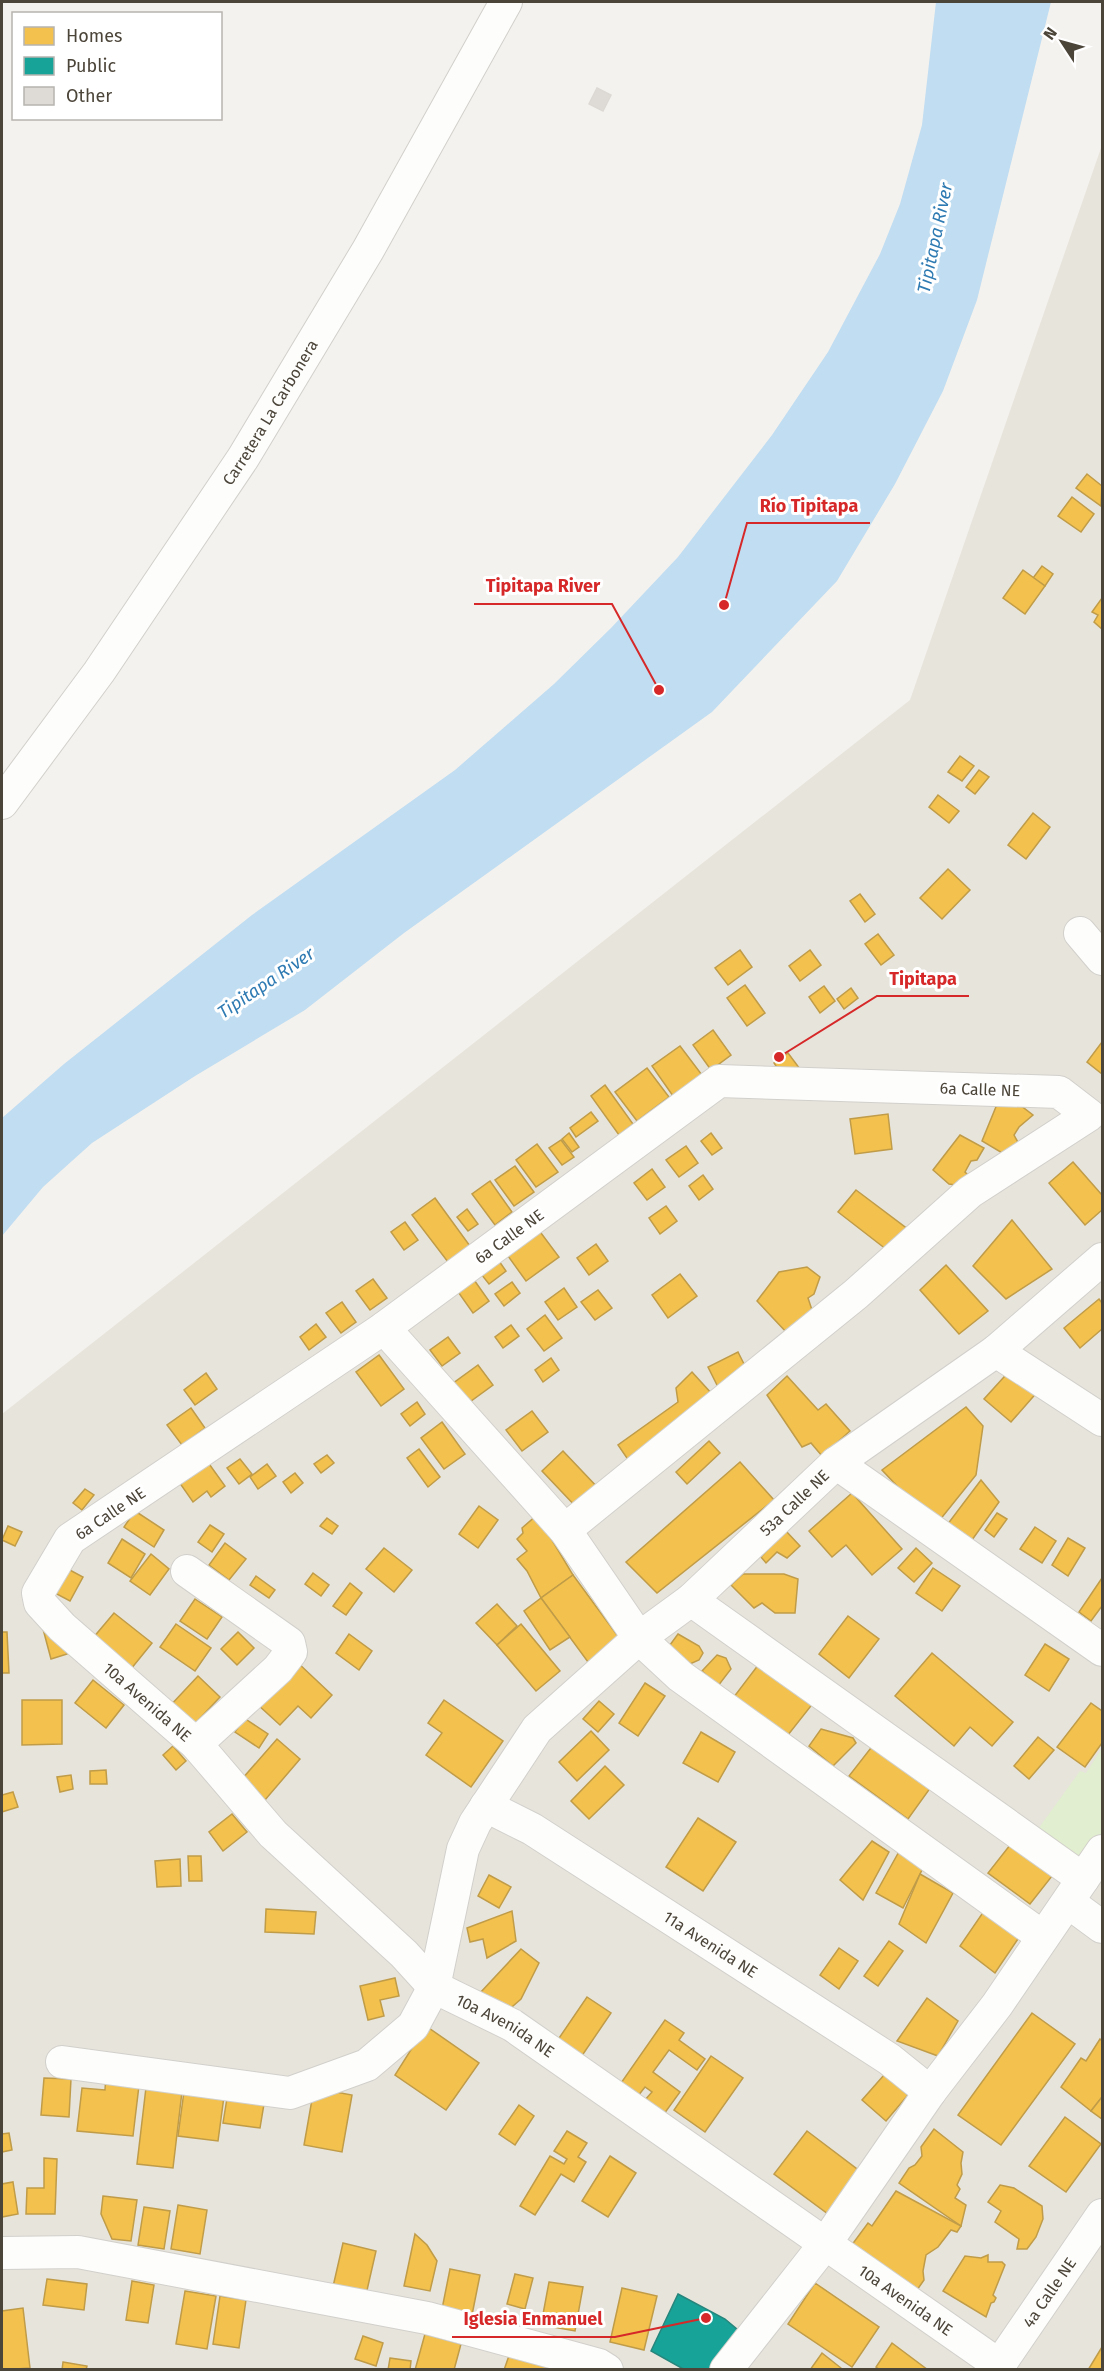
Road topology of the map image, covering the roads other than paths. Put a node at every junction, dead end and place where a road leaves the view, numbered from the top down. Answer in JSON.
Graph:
{"nodes":[{"id":1,"x":506,"y":2,"type":"edge"},
{"id":2,"x":2,"y":803,"type":"edge"},
{"id":3,"x":1080,"y":933,"type":"dead end"},
{"id":4,"x":1102,"y":959,"type":"edge"},
{"id":5,"x":1098,"y":1115,"type":"edge"},
{"id":6,"x":1102,"y":1259,"type":"edge"},
{"id":7,"x":384,"y":1328,"type":"junction"},
{"id":8,"x":996,"y":1351,"type":"junction"},
{"id":9,"x":1102,"y":1420,"type":"edge"},
{"id":10,"x":836,"y":1463,"type":"junction"},
{"id":11,"x":565,"y":1530,"type":"junction"},
{"id":12,"x":187,"y":1570,"type":"dead end"},
{"id":13,"x":691,"y":1600,"type":"junction"},
{"id":14,"x":62,"y":1627,"type":"joint"},
{"id":15,"x":639,"y":1638,"type":"junction"},
{"id":16,"x":1102,"y":1650,"type":"edge"},
{"id":17,"x":195,"y":1744,"type":"junction"},
{"id":18,"x":486,"y":1806,"type":"junction"},
{"id":19,"x":1102,"y":1851,"type":"edge"},
{"id":20,"x":1076,"y":1891,"type":"junction"},
{"id":21,"x":1102,"y":1927,"type":"edge"},
{"id":22,"x":1043,"y":1937,"type":"junction"},
{"id":23,"x":434,"y":1988,"type":"junction"},
{"id":24,"x":62,"y":2062,"type":"dead end"},
{"id":25,"x":930,"y":2092,"type":"junction"},
{"id":26,"x":1102,"y":2215,"type":"edge"},
{"id":27,"x":825,"y":2244,"type":"junction"},
{"id":28,"x":2,"y":2253,"type":"edge"},
{"id":29,"x":997,"y":2367,"type":"edge"},
{"id":30,"x":607,"y":2370,"type":"edge"},
{"id":31,"x":726,"y":2370,"type":"edge"}],
"edges":[{"from":1,"to":2,"type":"street","name":"Carretera La Carbonera"},
{"from":3,"to":4,"type":"street"},
{"from":5,"to":7,"type":"street","name":"6a Calle NE"},
{"from":5,"to":11,"type":"street"},
{"from":6,"to":8,"type":"street","name":"53a Calle NE"},
{"from":7,"to":11,"type":"street"},
{"from":7,"to":14,"type":"street","name":"6a Calle NE"},
{"from":8,"to":9,"type":"street"},
{"from":8,"to":10,"type":"street","name":"53a Calle NE"},
{"from":10,"to":13,"type":"street","name":"53a Calle NE"},
{"from":10,"to":16,"type":"street"},
{"from":11,"to":15,"type":"street"},
{"from":12,"to":17,"type":"street"},
{"from":13,"to":15,"type":"street","name":"53a Calle NE"},
{"from":13,"to":20,"type":"street"},
{"from":14,"to":17,"type":"street","name":"10a Avenida NE"},
{"from":15,"to":18,"type":"street","name":"53a Calle NE"},
{"from":15,"to":22,"type":"street"},
{"from":17,"to":23,"type":"street","name":"10a Avenida NE"},
{"from":18,"to":23,"type":"street","name":"53a Calle NE"},
{"from":18,"to":25,"type":"street","name":"11a Avenida NE"},
{"from":19,"to":20,"type":"street"},
{"from":20,"to":21,"type":"street"},
{"from":20,"to":22,"type":"street"},
{"from":22,"to":25,"type":"street"},
{"from":23,"to":24,"type":"street","name":"53a Calle NE"},
{"from":23,"to":27,"type":"street","name":"10a Avenida NE"},
{"from":25,"to":27,"type":"street"},
{"from":26,"to":29,"type":"street","name":"4a Calle NE"},
{"from":27,"to":29,"type":"street","name":"10a Avenida NE"},
{"from":27,"to":31,"type":"street"},
{"from":28,"to":30,"type":"street"}]}
